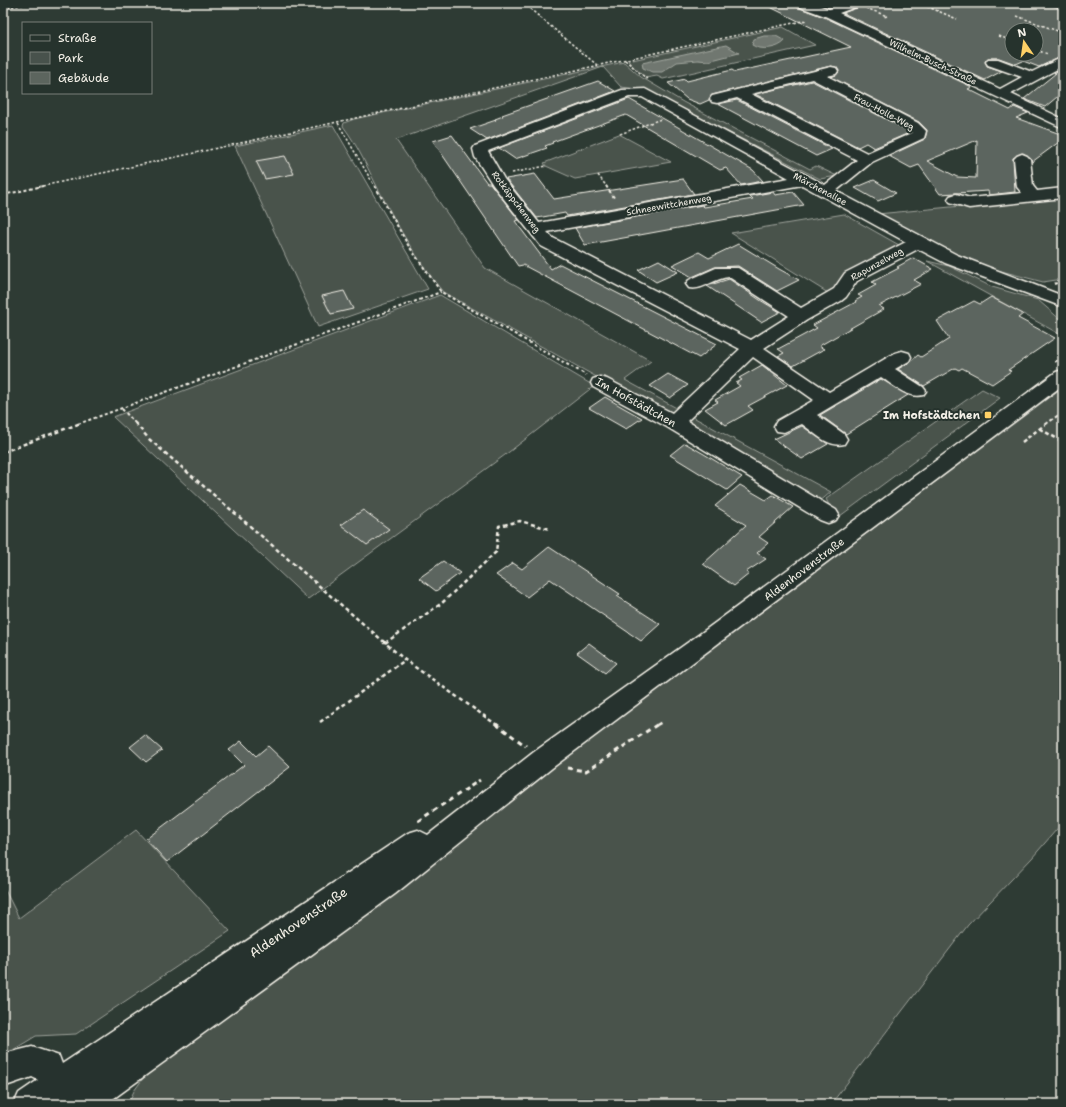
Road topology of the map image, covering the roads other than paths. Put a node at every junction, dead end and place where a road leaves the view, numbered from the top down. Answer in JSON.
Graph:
{"nodes":[{"id":1,"x":802,"y":3,"type":"edge"},
{"id":2,"x":854,"y":3,"type":"edge"},
{"id":3,"x":828,"y":13,"type":"junction"},
{"id":4,"x":1063,"y":61,"type":"edge"},
{"id":5,"x":993,"y":62,"type":"dead end"},
{"id":6,"x":831,"y":71,"type":"dead end"},
{"id":7,"x":814,"y":76,"type":"junction"},
{"id":8,"x":1034,"y":77,"type":"junction"},
{"id":9,"x":638,"y":92,"type":"joint"},
{"id":10,"x":738,"y":93,"type":"junction"},
{"id":11,"x":1001,"y":94,"type":"junction"},
{"id":12,"x":717,"y":100,"type":"dead end"},
{"id":13,"x":1063,"y":124,"type":"edge"},
{"id":14,"x":867,"y":159,"type":"junction"},
{"id":15,"x":1022,"y":159,"type":"dead end"},
{"id":16,"x":804,"y":180,"type":"junction"},
{"id":17,"x":825,"y":192,"type":"junction"},
{"id":18,"x":1063,"y":193,"type":"edge"},
{"id":19,"x":1033,"y":196,"type":"junction"},
{"id":20,"x":956,"y":199,"type":"dead end"},
{"id":21,"x":535,"y":229,"type":"junction"},
{"id":22,"x":918,"y":242,"type":"junction"},
{"id":23,"x":1006,"y":279,"type":"junction"},
{"id":24,"x":695,"y":284,"type":"dead end"},
{"id":25,"x":1063,"y":289,"type":"edge"},
{"id":26,"x":1063,"y":302,"type":"edge"},
{"id":27,"x":802,"y":316,"type":"junction"},
{"id":28,"x":752,"y":348,"type":"junction"},
{"id":29,"x":902,"y":357,"type":"dead end"},
{"id":30,"x":881,"y":369,"type":"junction"},
{"id":31,"x":1058,"y":370,"type":"edge"},
{"id":32,"x":600,"y":383,"type":"road end"},
{"id":33,"x":916,"y":391,"type":"dead end"},
{"id":34,"x":828,"y":400,"type":"junction"},
{"id":35,"x":803,"y":415,"type":"junction"},
{"id":36,"x":674,"y":422,"type":"junction"},
{"id":37,"x":784,"y":426,"type":"dead end"},
{"id":38,"x":837,"y":439,"type":"dead end"},
{"id":39,"x":828,"y":515,"type":"dead end"},
{"id":40,"x":3,"y":1071,"type":"edge"},
{"id":41,"x":62,"y":1098,"type":"edge"},
{"id":42,"x":30,"y":1104,"type":"edge"}],
"edges":[{"from":1,"to":3,"type":"street","name":"Wilhelm-Busch-Straße"},
{"from":2,"to":3,"type":"street"},
{"from":3,"to":11,"type":"street","name":"Wilhelm-Busch-Straße"},
{"from":4,"to":8,"type":"street"},
{"from":5,"to":8,"type":"street"},
{"from":6,"to":7,"type":"street"},
{"from":7,"to":10,"type":"street"},
{"from":7,"to":14,"type":"street","name":"Frau-Holle-Weg"},
{"from":8,"to":11,"type":"street"},
{"from":9,"to":16,"type":"street","name":"Märchenallee"},
{"from":9,"to":21,"type":"street","name":"Rotkäppchenweg"},
{"from":10,"to":12,"type":"street"},
{"from":10,"to":14,"type":"street"},
{"from":11,"to":13,"type":"street","name":"Wilhelm-Busch-Straße"},
{"from":14,"to":17,"type":"street","name":"Frau-Holle-Weg"},
{"from":15,"to":19,"type":"street"},
{"from":16,"to":17,"type":"street","name":"Märchenallee"},
{"from":16,"to":21,"type":"street","name":"Schneewittchenweg"},
{"from":17,"to":22,"type":"street","name":"Märchenallee"},
{"from":18,"to":19,"type":"street"},
{"from":19,"to":20,"type":"street"},
{"from":21,"to":28,"type":"street","name":"Rotkäppchenweg"},
{"from":22,"to":23,"type":"street","name":"Märchenallee"},
{"from":22,"to":27,"type":"street","name":"Rapunzelweg"},
{"from":23,"to":25,"type":"street","name":"Märchenallee"},
{"from":23,"to":26,"type":"street","name":"Märchenallee"},
{"from":24,"to":27,"type":"street"},
{"from":27,"to":28,"type":"street","name":"Rapunzelweg"},
{"from":28,"to":34,"type":"street"},
{"from":28,"to":36,"type":"street","name":"Rapunzelweg"},
{"from":29,"to":30,"type":"street"},
{"from":30,"to":33,"type":"street"},
{"from":30,"to":34,"type":"street"},
{"from":31,"to":41,"type":"street","name":"Aldenhovenstraße"},
{"from":32,"to":36,"type":"street","name":"Im Hofstädtchen"},
{"from":34,"to":35,"type":"street"},
{"from":35,"to":37,"type":"street"},
{"from":35,"to":38,"type":"street"},
{"from":36,"to":39,"type":"street","name":"Im Hofstädtchen"},
{"from":40,"to":41,"type":"street"},
{"from":41,"to":42,"type":"street","name":"Aldenhovenstraße"}]}
